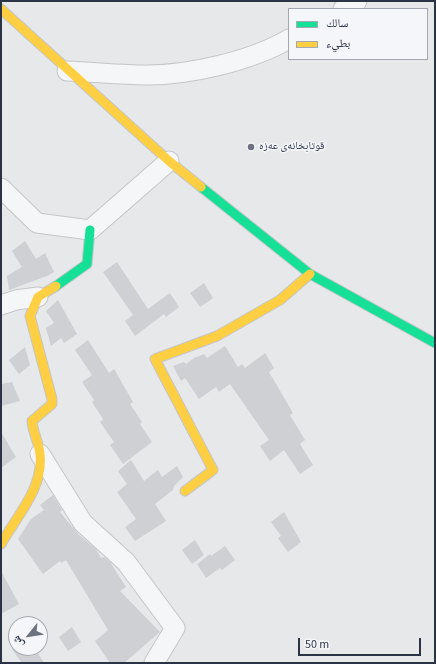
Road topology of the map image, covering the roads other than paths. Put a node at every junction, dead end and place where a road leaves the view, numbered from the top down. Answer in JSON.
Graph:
{"nodes":[{"id":1,"x":357,"y":1,"type":"edge"},
{"id":2,"x":345,"y":8,"type":"edge"},
{"id":3,"x":1,"y":9,"type":"edge"},
{"id":4,"x":288,"y":40,"type":"edge"},
{"id":5,"x":67,"y":71,"type":"junction"},
{"id":6,"x":168,"y":162,"type":"junction"},
{"id":7,"x":1,"y":188,"type":"edge"},
{"id":8,"x":90,"y":230,"type":"junction"},
{"id":9,"x":310,"y":274,"type":"junction"},
{"id":10,"x":38,"y":297,"type":"junction"},
{"id":11,"x":1,"y":306,"type":"edge"},
{"id":12,"x":435,"y":343,"type":"edge"},
{"id":13,"x":40,"y":454,"type":"junction"},
{"id":14,"x":185,"y":491,"type":"dead end"},
{"id":15,"x":1,"y":544,"type":"edge"},
{"id":16,"x":154,"y":663,"type":"edge"}],
"edges":[{"from":1,"to":2,"type":"street"},
{"from":3,"to":5,"type":"street"},
{"from":4,"to":5,"type":"street"},
{"from":5,"to":6,"type":"street"},
{"from":6,"to":8,"type":"street"},
{"from":6,"to":9,"type":"street"},
{"from":7,"to":8,"type":"street"},
{"from":8,"to":10,"type":"street"},
{"from":9,"to":12,"type":"street"},
{"from":9,"to":14,"type":"street"},
{"from":10,"to":11,"type":"street"},
{"from":10,"to":13,"type":"street"},
{"from":13,"to":15,"type":"street"},
{"from":13,"to":16,"type":"street"}]}
